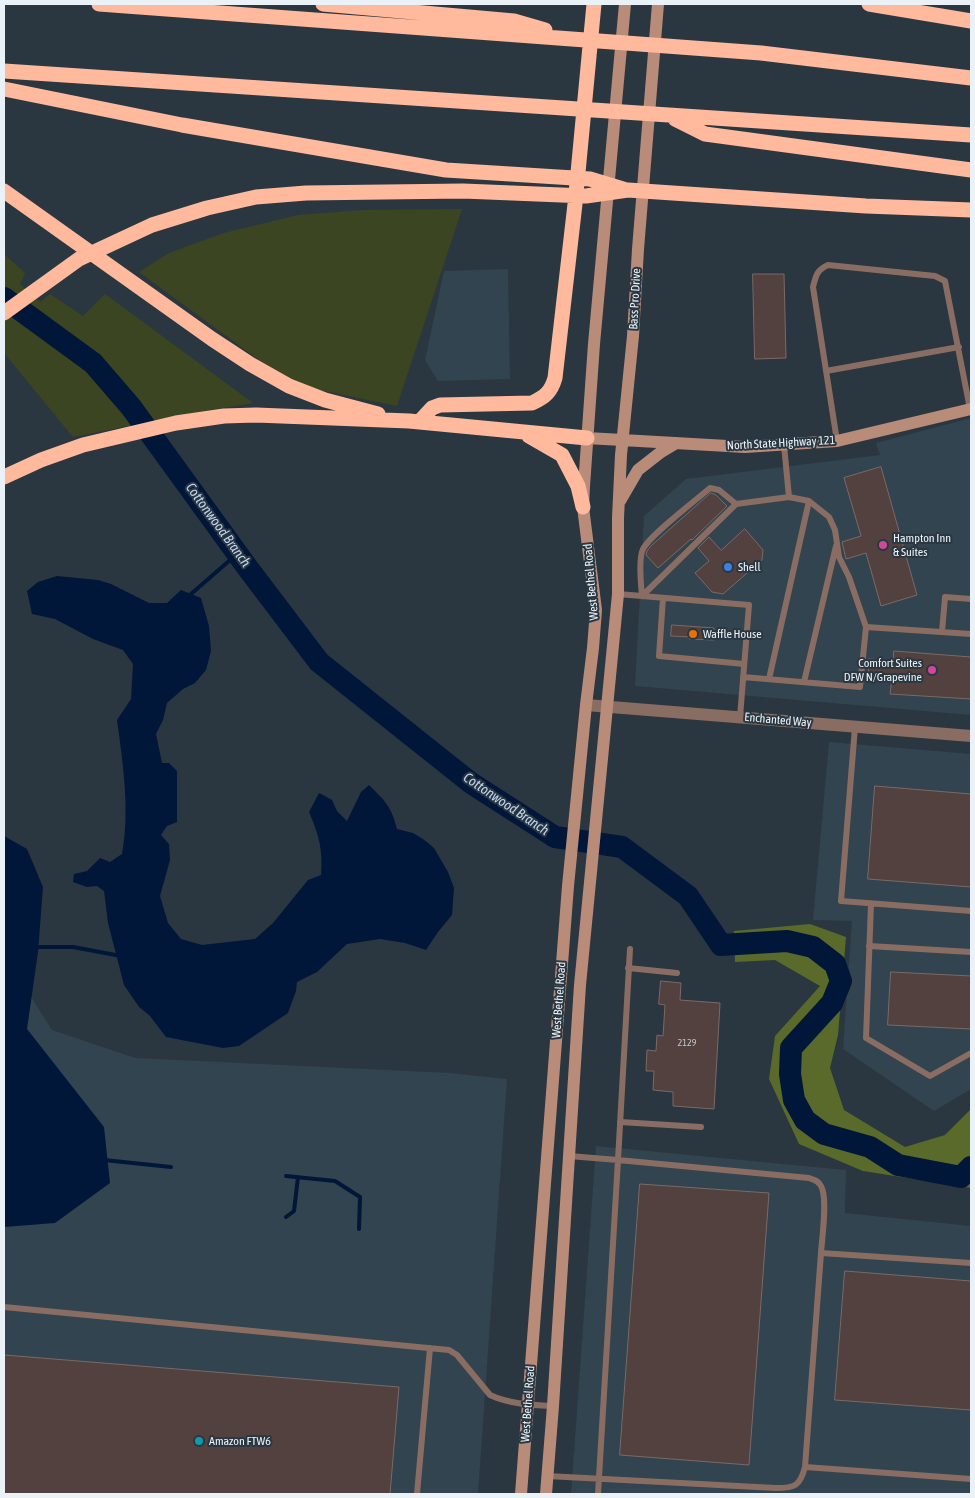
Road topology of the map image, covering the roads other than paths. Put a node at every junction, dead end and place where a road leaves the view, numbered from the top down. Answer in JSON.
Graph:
{"nodes":[{"id":1,"x":99,"y":4,"type":"edge"},
{"id":2,"x":323,"y":4,"type":"edge"},
{"id":3,"x":594,"y":4,"type":"edge"},
{"id":4,"x":625,"y":4,"type":"edge"},
{"id":5,"x":658,"y":4,"type":"edge"},
{"id":6,"x":869,"y":4,"type":"edge"},
{"id":7,"x":971,"y":21,"type":"edge"},
{"id":8,"x":575,"y":39,"type":"junction"},
{"id":9,"x":4,"y":71,"type":"edge"},
{"id":10,"x":971,"y":78,"type":"edge"},
{"id":11,"x":4,"y":90,"type":"edge"},
{"id":12,"x":670,"y":116,"type":"junction"},
{"id":13,"x":971,"y":136,"type":"edge"},
{"id":14,"x":971,"y":170,"type":"edge"},
{"id":15,"x":628,"y":190,"type":"junction"},
{"id":16,"x":4,"y":191,"type":"edge"},
{"id":17,"x":971,"y":210,"type":"edge"},
{"id":18,"x":4,"y":313,"type":"edge"},
{"id":19,"x":959,"y":347,"type":"junction"},
{"id":20,"x":826,"y":371,"type":"junction"},
{"id":21,"x":971,"y":409,"type":"edge"},
{"id":22,"x":414,"y":422,"type":"junction"},
{"id":23,"x":521,"y":432,"type":"junction"},
{"id":24,"x":587,"y":438,"type":"junction"},
{"id":25,"x":622,"y":439,"type":"junction"},
{"id":26,"x":837,"y":442,"type":"junction"},
{"id":27,"x":676,"y":443,"type":"junction"},
{"id":28,"x":784,"y":445,"type":"junction"},
{"id":29,"x":4,"y":477,"type":"edge"},
{"id":30,"x":789,"y":497,"type":"junction"},
{"id":31,"x":809,"y":501,"type":"junction"},
{"id":32,"x":619,"y":503,"type":"junction"},
{"id":33,"x":736,"y":504,"type":"junction"},
{"id":34,"x":583,"y":507,"type":"junction"},
{"id":35,"x":837,"y":542,"type":"junction"},
{"id":36,"x":618,"y":594,"type":"junction"},
{"id":37,"x":642,"y":596,"type":"junction"},
{"id":38,"x":663,"y":598,"type":"junction"},
{"id":39,"x":971,"y":599,"type":"edge"},
{"id":40,"x":866,"y":627,"type":"junction"},
{"id":41,"x":942,"y":632,"type":"junction"},
{"id":42,"x":971,"y":634,"type":"edge"},
{"id":43,"x":744,"y":664,"type":"junction"},
{"id":44,"x":743,"y":677,"type":"junction"},
{"id":45,"x":769,"y":679,"type":"junction"},
{"id":46,"x":804,"y":682,"type":"junction"},
{"id":47,"x":586,"y":705,"type":"junction"},
{"id":48,"x":607,"y":706,"type":"junction"},
{"id":49,"x":740,"y":717,"type":"junction"},
{"id":50,"x":855,"y":727,"type":"junction"},
{"id":51,"x":971,"y":736,"type":"edge"},
{"id":52,"x":872,"y":904,"type":"junction"},
{"id":53,"x":971,"y":911,"type":"edge"},
{"id":54,"x":869,"y":946,"type":"junction"},
{"id":55,"x":630,"y":948,"type":"dead end"},
{"id":56,"x":971,"y":952,"type":"edge"},
{"id":57,"x":628,"y":968,"type":"junction"},
{"id":58,"x":677,"y":973,"type":"dead end"},
{"id":59,"x":971,"y":1053,"type":"edge"},
{"id":60,"x":620,"y":1122,"type":"junction"},
{"id":61,"x":701,"y":1127,"type":"dead end"},
{"id":62,"x":547,"y":1154,"type":"junction"},
{"id":63,"x":569,"y":1156,"type":"junction"},
{"id":64,"x":618,"y":1160,"type":"junction"},
{"id":65,"x":821,"y":1253,"type":"junction"},
{"id":66,"x":971,"y":1263,"type":"edge"},
{"id":67,"x":4,"y":1307,"type":"edge"},
{"id":68,"x":430,"y":1348,"type":"junction"},
{"id":69,"x":528,"y":1405,"type":"junction"},
{"id":70,"x":553,"y":1406,"type":"junction"},
{"id":71,"x":805,"y":1467,"type":"junction"},
{"id":72,"x":547,"y":1476,"type":"junction"},
{"id":73,"x":599,"y":1478,"type":"junction"},
{"id":74,"x":971,"y":1479,"type":"edge"},
{"id":75,"x":417,"y":1494,"type":"edge"},
{"id":76,"x":521,"y":1494,"type":"edge"},
{"id":77,"x":546,"y":1494,"type":"edge"},
{"id":78,"x":598,"y":1494,"type":"edge"}],
"edges":[{"from":1,"to":8,"type":"highway"},
{"from":2,"to":8,"type":"highway"},
{"from":3,"to":22,"type":"highway"},
{"from":4,"to":24,"type":"main road"},
{"from":5,"to":25,"type":"main road","name":"Bass Pro Drive"},
{"from":6,"to":7,"type":"highway"},
{"from":8,"to":10,"type":"highway"},
{"from":9,"to":12,"type":"highway"},
{"from":11,"to":15,"type":"highway"},
{"from":12,"to":13,"type":"highway"},
{"from":12,"to":14,"type":"highway"},
{"from":15,"to":17,"type":"highway"},
{"from":15,"to":18,"type":"highway"},
{"from":16,"to":22,"type":"highway"},
{"from":19,"to":20,"type":"lane"},
{"from":19,"to":20,"type":"lane"},
{"from":19,"to":21,"type":"lane"},
{"from":20,"to":26,"type":"lane"},
{"from":21,"to":26,"type":"main road","name":"North State Highway 121"},
{"from":22,"to":23,"type":"highway"},
{"from":22,"to":29,"type":"highway"},
{"from":23,"to":24,"type":"highway"},
{"from":23,"to":34,"type":"highway"},
{"from":24,"to":25,"type":"main road","name":"North State Highway 121"},
{"from":24,"to":34,"type":"main road"},
{"from":25,"to":27,"type":"main road","name":"North State Highway 121"},
{"from":25,"to":32,"type":"main road","name":"Bass Pro Drive"},
{"from":26,"to":28,"type":"main road","name":"North State Highway 121"},
{"from":27,"to":28,"type":"main road","name":"North State Highway 121"},
{"from":27,"to":32,"type":"main road"},
{"from":28,"to":30,"type":"lane"},
{"from":30,"to":31,"type":"lane"},
{"from":30,"to":33,"type":"lane"},
{"from":31,"to":35,"type":"lane"},
{"from":31,"to":45,"type":"lane"},
{"from":32,"to":36,"type":"main road","name":"Bass Pro Drive"},
{"from":33,"to":37,"type":"lane"},
{"from":33,"to":37,"type":"lane"},
{"from":34,"to":47,"type":"main road","name":"West Bethel Road"},
{"from":35,"to":40,"type":"lane"},
{"from":35,"to":46,"type":"lane"},
{"from":36,"to":37,"type":"lane"},
{"from":36,"to":48,"type":"main road","name":"West Bethel Road"},
{"from":37,"to":38,"type":"lane"},
{"from":38,"to":43,"type":"lane"},
{"from":38,"to":43,"type":"lane"},
{"from":39,"to":41,"type":"lane"},
{"from":40,"to":41,"type":"lane"},
{"from":40,"to":46,"type":"lane"},
{"from":41,"to":42,"type":"lane"},
{"from":43,"to":44,"type":"lane"},
{"from":44,"to":45,"type":"lane"},
{"from":44,"to":49,"type":"lane"},
{"from":45,"to":46,"type":"lane"},
{"from":47,"to":48,"type":"street","name":"Enchanted Way"},
{"from":47,"to":62,"type":"main road","name":"West Bethel Road"},
{"from":48,"to":49,"type":"street","name":"Enchanted Way"},
{"from":48,"to":63,"type":"main road","name":"West Bethel Road"},
{"from":49,"to":50,"type":"street","name":"Enchanted Way"},
{"from":50,"to":51,"type":"street","name":"Enchanted Way"},
{"from":50,"to":52,"type":"lane"},
{"from":52,"to":53,"type":"lane"},
{"from":52,"to":54,"type":"lane"},
{"from":54,"to":56,"type":"lane"},
{"from":54,"to":59,"type":"lane"},
{"from":55,"to":57,"type":"lane"},
{"from":57,"to":58,"type":"lane"},
{"from":57,"to":60,"type":"lane"},
{"from":60,"to":61,"type":"lane"},
{"from":60,"to":64,"type":"lane"},
{"from":62,"to":63,"type":"main road"},
{"from":62,"to":69,"type":"main road","name":"West Bethel Road"},
{"from":63,"to":64,"type":"lane"},
{"from":63,"to":70,"type":"main road","name":"West Bethel Road"},
{"from":64,"to":65,"type":"lane"},
{"from":64,"to":73,"type":"lane"},
{"from":65,"to":66,"type":"lane"},
{"from":65,"to":71,"type":"lane"},
{"from":67,"to":68,"type":"lane"},
{"from":68,"to":69,"type":"lane"},
{"from":68,"to":75,"type":"lane"},
{"from":69,"to":70,"type":"lane"},
{"from":69,"to":76,"type":"main road","name":"West Bethel Road"},
{"from":70,"to":72,"type":"main road","name":"West Bethel Road"},
{"from":71,"to":73,"type":"lane"},
{"from":71,"to":74,"type":"lane"},
{"from":72,"to":73,"type":"lane"},
{"from":72,"to":77,"type":"main road","name":"West Bethel Road"},
{"from":73,"to":78,"type":"lane"}]}
